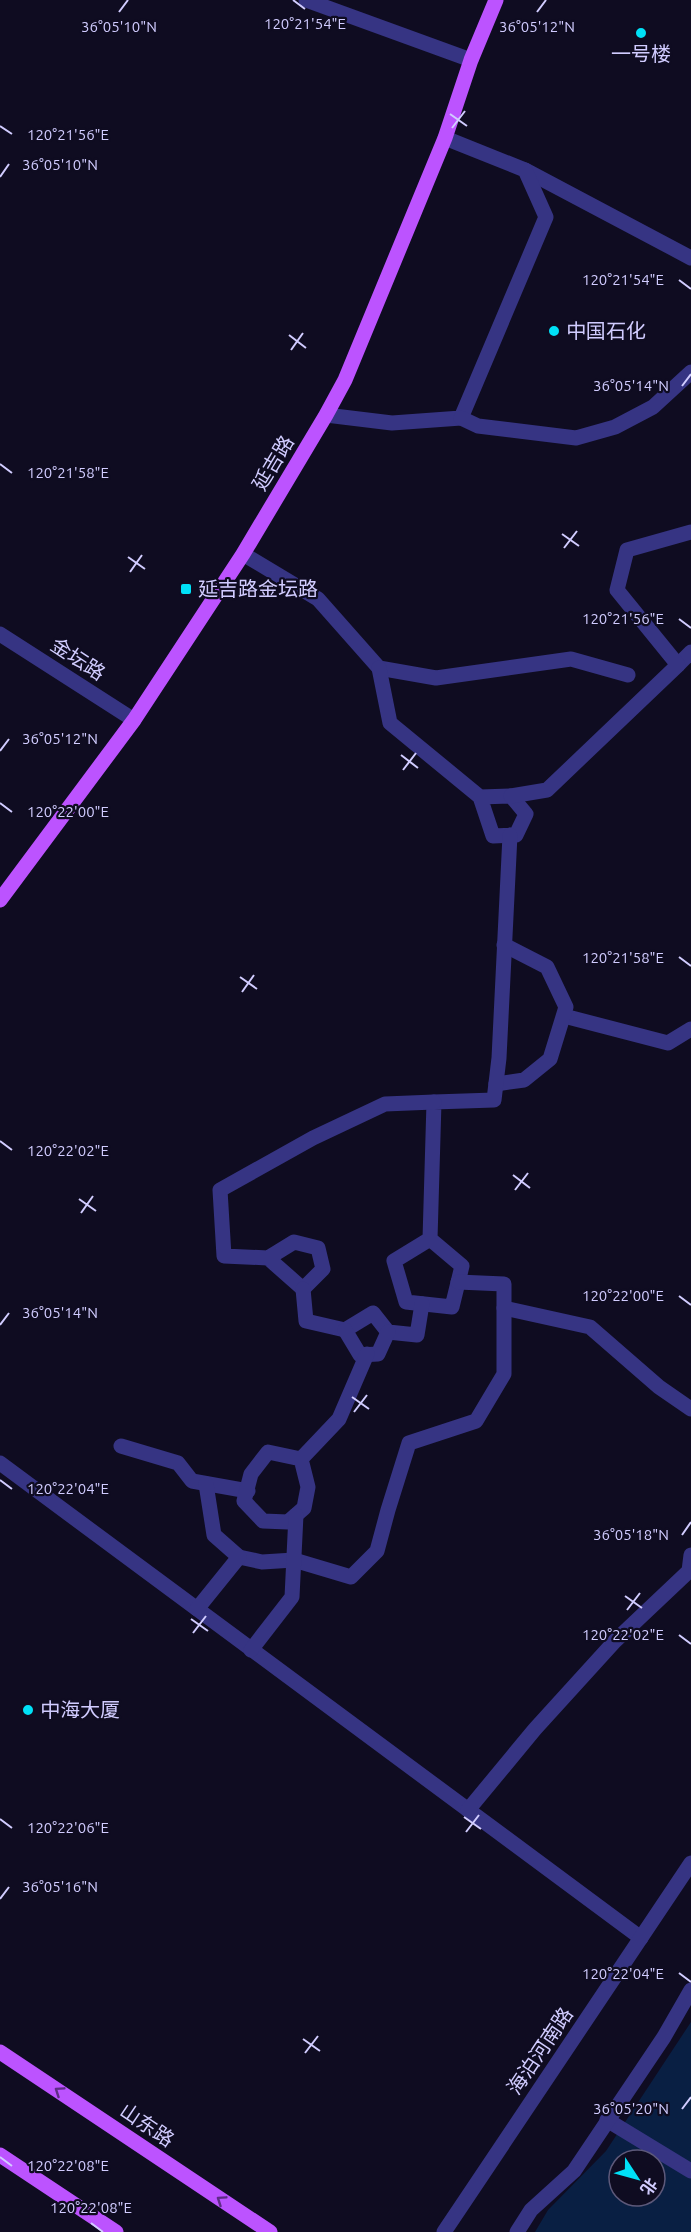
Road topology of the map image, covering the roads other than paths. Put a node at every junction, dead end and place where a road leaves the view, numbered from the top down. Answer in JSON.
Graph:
{"nodes":[{"id":1,"x":306,"y":0,"type":"edge"},
{"id":2,"x":496,"y":0,"type":"edge"},
{"id":3,"x":471,"y":60,"type":"junction"},
{"id":4,"x":446,"y":138,"type":"junction"},
{"id":5,"x":525,"y":170,"type":"junction"},
{"id":6,"x":691,"y":258,"type":"edge"},
{"id":7,"x":691,"y":372,"type":"edge"},
{"id":8,"x":326,"y":415,"type":"junction"},
{"id":9,"x":461,"y":418,"type":"junction"},
{"id":10,"x":691,"y":532,"type":"edge"},
{"id":11,"x":243,"y":554,"type":"junction"},
{"id":12,"x":0,"y":634,"type":"edge"},
{"id":13,"x":691,"y":652,"type":"edge"},
{"id":14,"x":678,"y":665,"type":"junction"},
{"id":15,"x":379,"y":668,"type":"junction"},
{"id":16,"x":628,"y":675,"type":"dead end"},
{"id":17,"x":134,"y":720,"type":"junction"},
{"id":18,"x":511,"y":796,"type":"junction"},
{"id":19,"x":480,"y":797,"type":"junction"},
{"id":20,"x":510,"y":835,"type":"junction"},
{"id":21,"x":0,"y":900,"type":"edge"},
{"id":22,"x":504,"y":945,"type":"junction"},
{"id":23,"x":564,"y":1016,"type":"junction"},
{"id":24,"x":691,"y":1029,"type":"edge"},
{"id":25,"x":496,"y":1084,"type":"junction"},
{"id":26,"x":434,"y":1102,"type":"junction"},
{"id":27,"x":430,"y":1239,"type":"junction"},
{"id":28,"x":268,"y":1258,"type":"junction"},
{"id":29,"x":458,"y":1282,"type":"junction"},
{"id":30,"x":303,"y":1289,"type":"junction"},
{"id":31,"x":422,"y":1304,"type":"junction"},
{"id":32,"x":504,"y":1308,"type":"junction"},
{"id":33,"x":345,"y":1330,"type":"junction"},
{"id":34,"x":387,"y":1332,"type":"junction"},
{"id":35,"x":367,"y":1354,"type":"junction"},
{"id":36,"x":691,"y":1409,"type":"edge"},
{"id":37,"x":121,"y":1446,"type":"dead end"},
{"id":38,"x":301,"y":1459,"type":"junction"},
{"id":39,"x":0,"y":1463,"type":"edge"},
{"id":40,"x":206,"y":1484,"type":"junction"},
{"id":41,"x":248,"y":1491,"type":"junction"},
{"id":42,"x":296,"y":1515,"type":"junction"},
{"id":43,"x":691,"y":1555,"type":"edge"},
{"id":44,"x":239,"y":1557,"type":"junction"},
{"id":45,"x":294,"y":1560,"type":"junction"},
{"id":46,"x":197,"y":1610,"type":"junction"},
{"id":47,"x":251,"y":1650,"type":"junction"},
{"id":48,"x":468,"y":1810,"type":"junction"},
{"id":49,"x":691,"y":1863,"type":"edge"},
{"id":50,"x":641,"y":1938,"type":"junction"},
{"id":51,"x":691,"y":1990,"type":"edge"},
{"id":52,"x":0,"y":2052,"type":"edge"},
{"id":53,"x":607,"y":2120,"type":"junction"},
{"id":54,"x":0,"y":2155,"type":"edge"},
{"id":55,"x":691,"y":2171,"type":"edge"},
{"id":56,"x":116,"y":2232,"type":"edge"},
{"id":57,"x":270,"y":2232,"type":"edge"},
{"id":58,"x":444,"y":2232,"type":"edge"},
{"id":59,"x":517,"y":2232,"type":"edge"}],
"edges":[{"from":1,"to":3,"type":"street"},
{"from":2,"to":3,"type":"main road","name":"延吉路"},
{"from":3,"to":4,"type":"main road","name":"延吉路"},
{"from":4,"to":5,"type":"street"},
{"from":4,"to":8,"type":"main road","name":"延吉路"},
{"from":5,"to":6,"type":"street"},
{"from":5,"to":9,"type":"street"},
{"from":7,"to":9,"type":"street"},
{"from":8,"to":9,"type":"street"},
{"from":8,"to":11,"type":"main road","name":"延吉路"},
{"from":10,"to":14,"type":"street"},
{"from":11,"to":15,"type":"street"},
{"from":11,"to":17,"type":"main road","name":"延吉路"},
{"from":12,"to":17,"type":"street","name":"金坛路"},
{"from":13,"to":14,"type":"street"},
{"from":14,"to":18,"type":"street"},
{"from":15,"to":16,"type":"street"},
{"from":15,"to":19,"type":"street"},
{"from":17,"to":21,"type":"main road","name":"延吉路"},
{"from":18,"to":19,"type":"street"},
{"from":18,"to":20,"type":"street"},
{"from":19,"to":20,"type":"street"},
{"from":20,"to":22,"type":"street"},
{"from":22,"to":23,"type":"street"},
{"from":22,"to":25,"type":"street"},
{"from":23,"to":24,"type":"street"},
{"from":23,"to":25,"type":"street"},
{"from":25,"to":26,"type":"street"},
{"from":26,"to":27,"type":"street"},
{"from":26,"to":28,"type":"street"},
{"from":27,"to":29,"type":"street"},
{"from":27,"to":31,"type":"street"},
{"from":28,"to":30,"type":"street"},
{"from":28,"to":30,"type":"street"},
{"from":29,"to":31,"type":"street"},
{"from":29,"to":32,"type":"street"},
{"from":30,"to":33,"type":"street"},
{"from":31,"to":34,"type":"street"},
{"from":32,"to":36,"type":"street"},
{"from":32,"to":45,"type":"street"},
{"from":33,"to":34,"type":"street"},
{"from":33,"to":35,"type":"street"},
{"from":34,"to":35,"type":"street"},
{"from":35,"to":38,"type":"street"},
{"from":37,"to":40,"type":"street"},
{"from":38,"to":41,"type":"street"},
{"from":38,"to":42,"type":"street"},
{"from":39,"to":46,"type":"street"},
{"from":40,"to":41,"type":"street"},
{"from":40,"to":44,"type":"street"},
{"from":41,"to":42,"type":"street"},
{"from":42,"to":45,"type":"street"},
{"from":43,"to":48,"type":"street"},
{"from":44,"to":45,"type":"street"},
{"from":44,"to":46,"type":"street"},
{"from":45,"to":47,"type":"street"},
{"from":46,"to":47,"type":"street"},
{"from":47,"to":48,"type":"street"},
{"from":48,"to":50,"type":"street"},
{"from":49,"to":50,"type":"street","name":"海泊河南路"},
{"from":50,"to":58,"type":"street","name":"海泊河南路"},
{"from":51,"to":53,"type":"street"},
{"from":57,"to":52,"type":"main road","name":"山东路","one_way":true},
{"from":53,"to":55,"type":"street"},
{"from":53,"to":59,"type":"street"},
{"from":54,"to":56,"type":"main road"}]}
